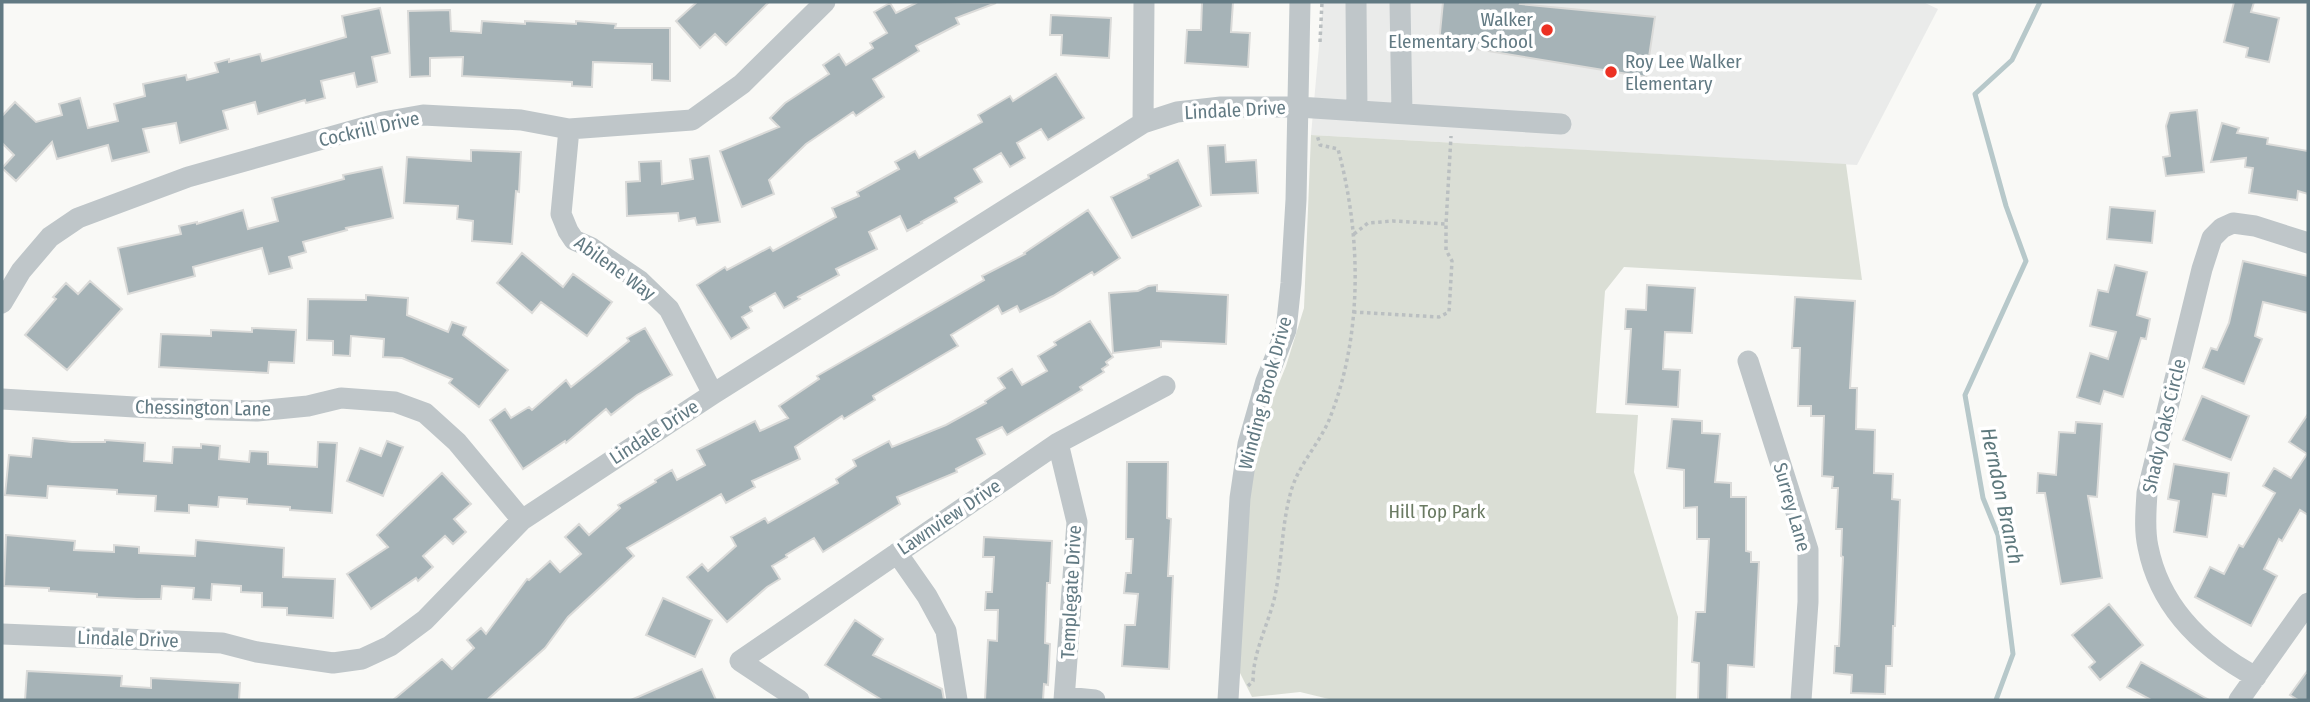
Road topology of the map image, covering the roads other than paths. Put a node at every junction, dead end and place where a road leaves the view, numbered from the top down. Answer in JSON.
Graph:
{"nodes":[{"id":1,"x":825,"y":2,"type":"edge"},
{"id":2,"x":1144,"y":2,"type":"edge"},
{"id":3,"x":1300,"y":2,"type":"edge"},
{"id":4,"x":1356,"y":2,"type":"edge"},
{"id":5,"x":1400,"y":2,"type":"edge"},
{"id":6,"x":1357,"y":111,"type":"junction"},
{"id":7,"x":1402,"y":113,"type":"junction"},
{"id":8,"x":1298,"y":116,"type":"junction"},
{"id":9,"x":1143,"y":123,"type":"junction"},
{"id":10,"x":1561,"y":124,"type":"dead end"},
{"id":11,"x":569,"y":129,"type":"junction"},
{"id":12,"x":2308,"y":243,"type":"edge"},
{"id":13,"x":2,"y":303,"type":"edge"},
{"id":14,"x":1748,"y":361,"type":"dead end"},
{"id":15,"x":1165,"y":386,"type":"dead end"},
{"id":16,"x":713,"y":394,"type":"junction"},
{"id":17,"x":2,"y":399,"type":"edge"},
{"id":18,"x":1058,"y":443,"type":"junction"},
{"id":19,"x":522,"y":520,"type":"junction"},
{"id":20,"x":897,"y":553,"type":"junction"},
{"id":21,"x":2308,"y":603,"type":"edge"},
{"id":22,"x":2,"y":634,"type":"edge"},
{"id":23,"x":2256,"y":677,"type":"junction"},
{"id":24,"x":1228,"y":694,"type":"edge"},
{"id":25,"x":1065,"y":699,"type":"edge"},
{"id":26,"x":799,"y":700,"type":"edge"},
{"id":27,"x":957,"y":700,"type":"edge"},
{"id":28,"x":1095,"y":700,"type":"edge"},
{"id":29,"x":1801,"y":700,"type":"edge"},
{"id":30,"x":2239,"y":700,"type":"edge"}],
"edges":[{"from":1,"to":11,"type":"street","name":"Cockrill Drive"},
{"from":2,"to":9,"type":"street"},
{"from":3,"to":8,"type":"street","name":"Winding Brook Drive"},
{"from":4,"to":6,"type":"street"},
{"from":5,"to":7,"type":"street"},
{"from":6,"to":7,"type":"street","name":"Lindale Drive"},
{"from":6,"to":8,"type":"street","name":"Lindale Drive"},
{"from":7,"to":10,"type":"street","name":"Lindale Drive"},
{"from":8,"to":9,"type":"street","name":"Lindale Drive"},
{"from":8,"to":24,"type":"street","name":"Winding Brook Drive"},
{"from":9,"to":16,"type":"street","name":"Lindale Drive"},
{"from":11,"to":13,"type":"street","name":"Cockrill Drive"},
{"from":11,"to":16,"type":"street","name":"Abilene Way"},
{"from":12,"to":23,"type":"street","name":"Shady Oaks Circle"},
{"from":14,"to":29,"type":"street","name":"Surrey Lane"},
{"from":15,"to":18,"type":"street","name":"Lawnview Drive"},
{"from":16,"to":19,"type":"street","name":"Lindale Drive"},
{"from":17,"to":19,"type":"street","name":"Chessington Lane"},
{"from":18,"to":20,"type":"street","name":"Lawnview Drive"},
{"from":18,"to":25,"type":"street","name":"Templegate Drive"},
{"from":19,"to":22,"type":"street","name":"Lindale Drive"},
{"from":20,"to":26,"type":"street","name":"Lawnview Drive"},
{"from":20,"to":27,"type":"street"},
{"from":21,"to":23,"type":"street"},
{"from":23,"to":30,"type":"street"},
{"from":25,"to":28,"type":"street"}]}
